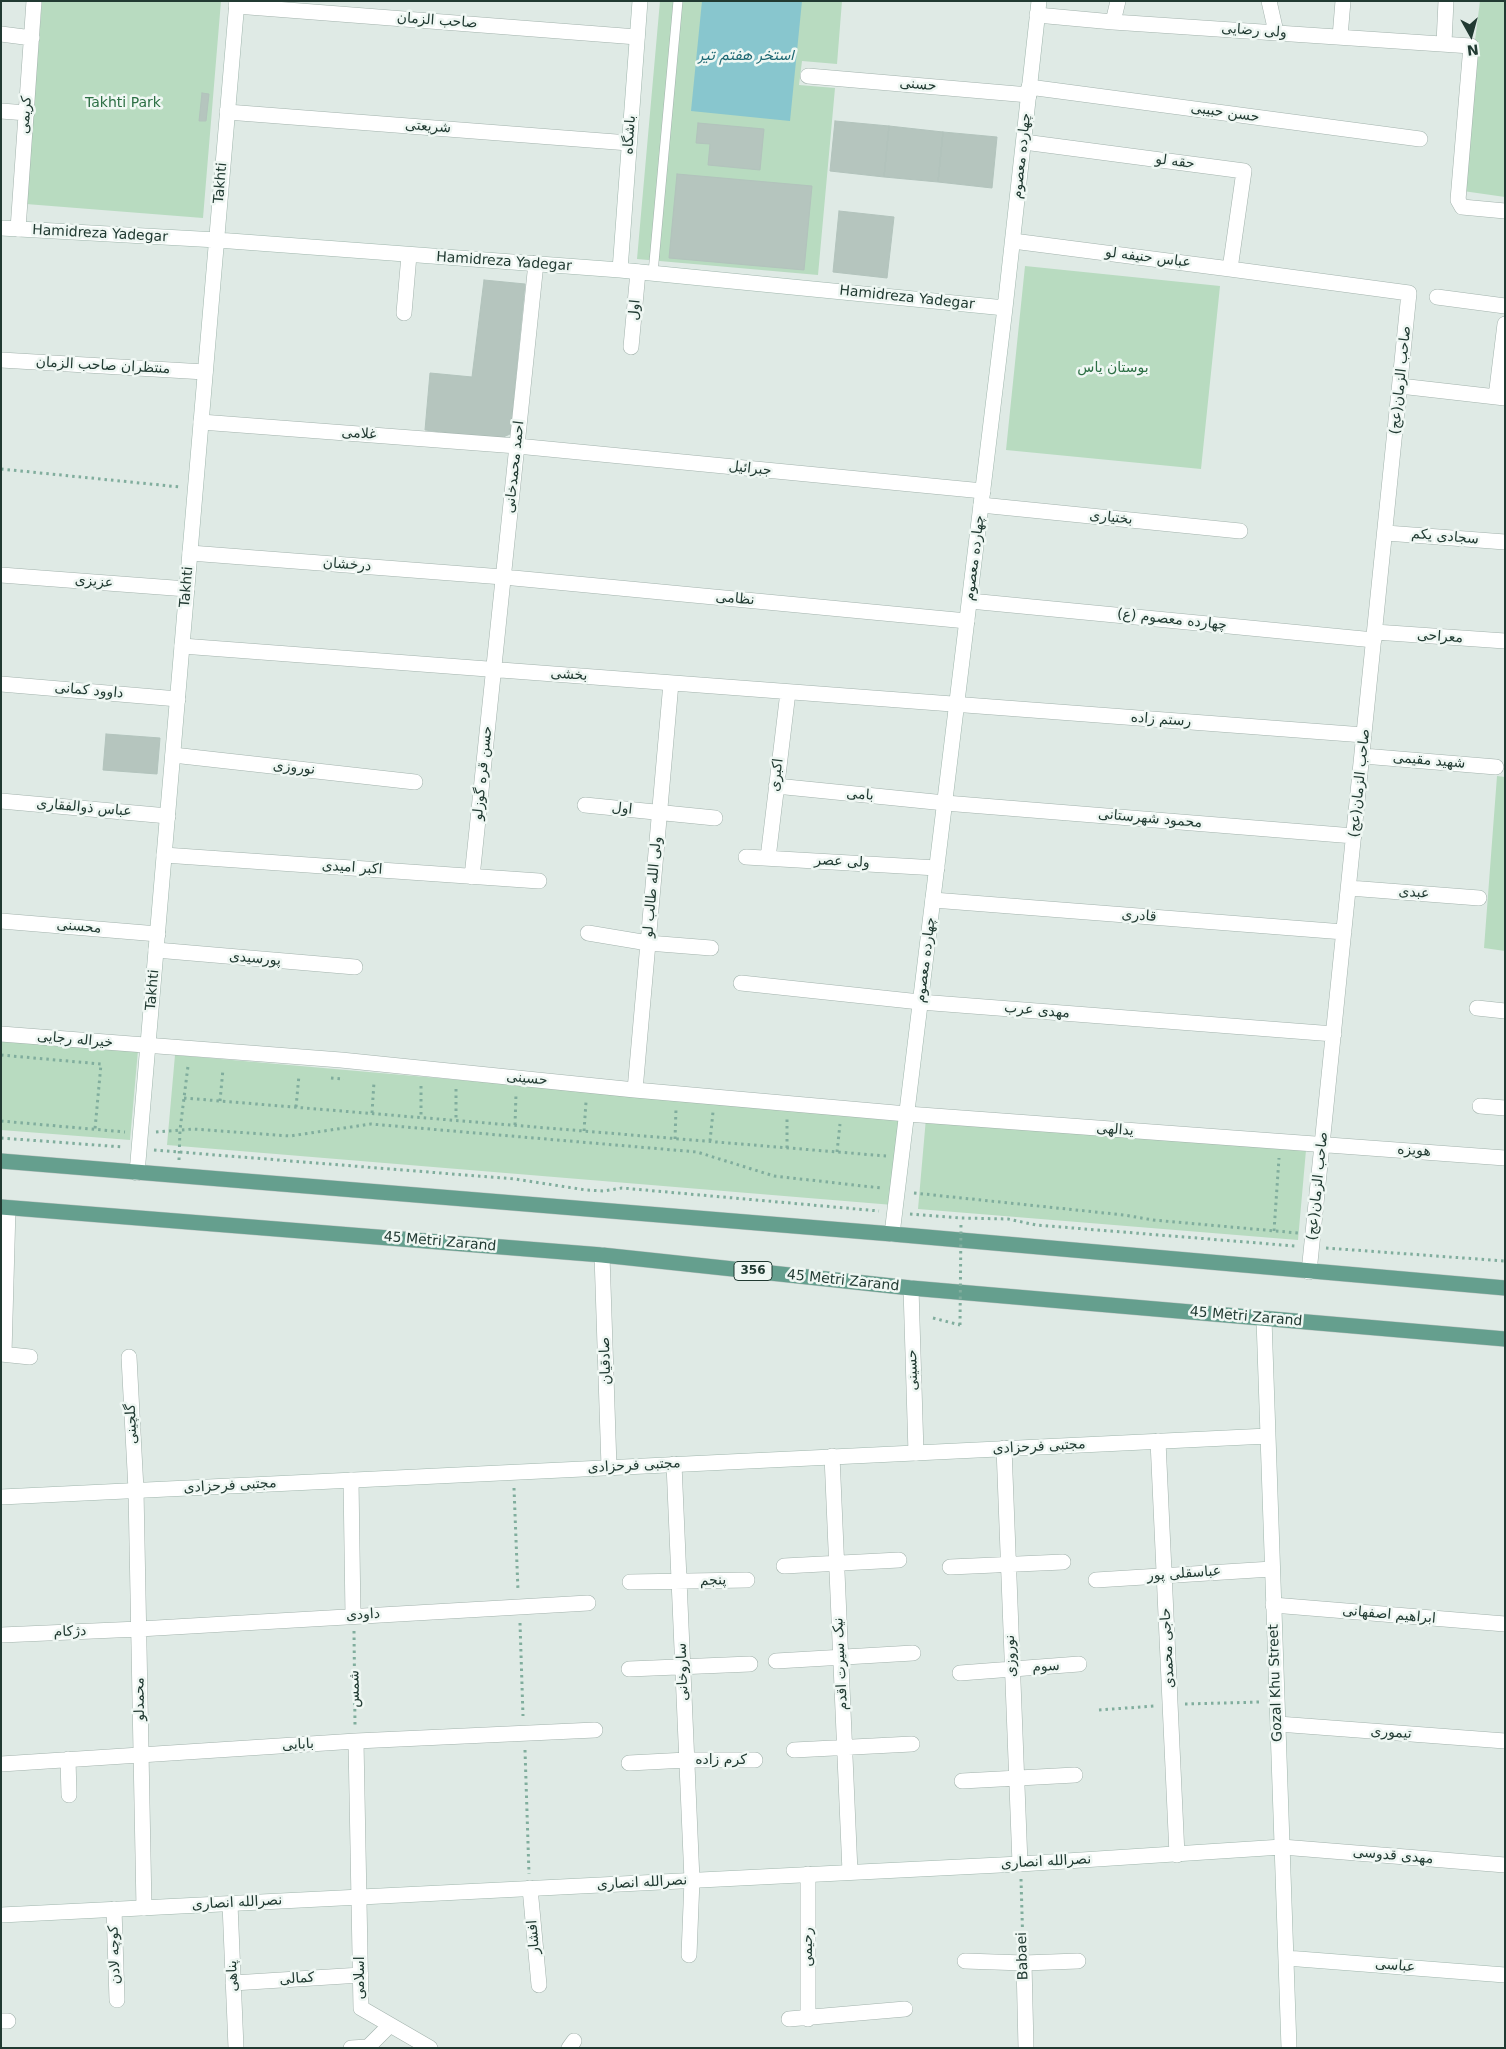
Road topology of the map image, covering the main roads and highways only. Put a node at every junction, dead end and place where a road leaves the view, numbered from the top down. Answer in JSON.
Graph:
{"nodes":[{"id":1,"x":1,"y":1161,"type":"edge"},
{"id":2,"x":5,"y":1208,"type":"edge"},
{"id":3,"x":1505,"y":1288,"type":"edge"},
{"id":4,"x":1505,"y":1339,"type":"edge"}],
"edges":[{"from":1,"to":3,"type":"main road"},
{"from":2,"to":4,"type":"main road","name":"45 Metri Zarand","number":"356"}]}
